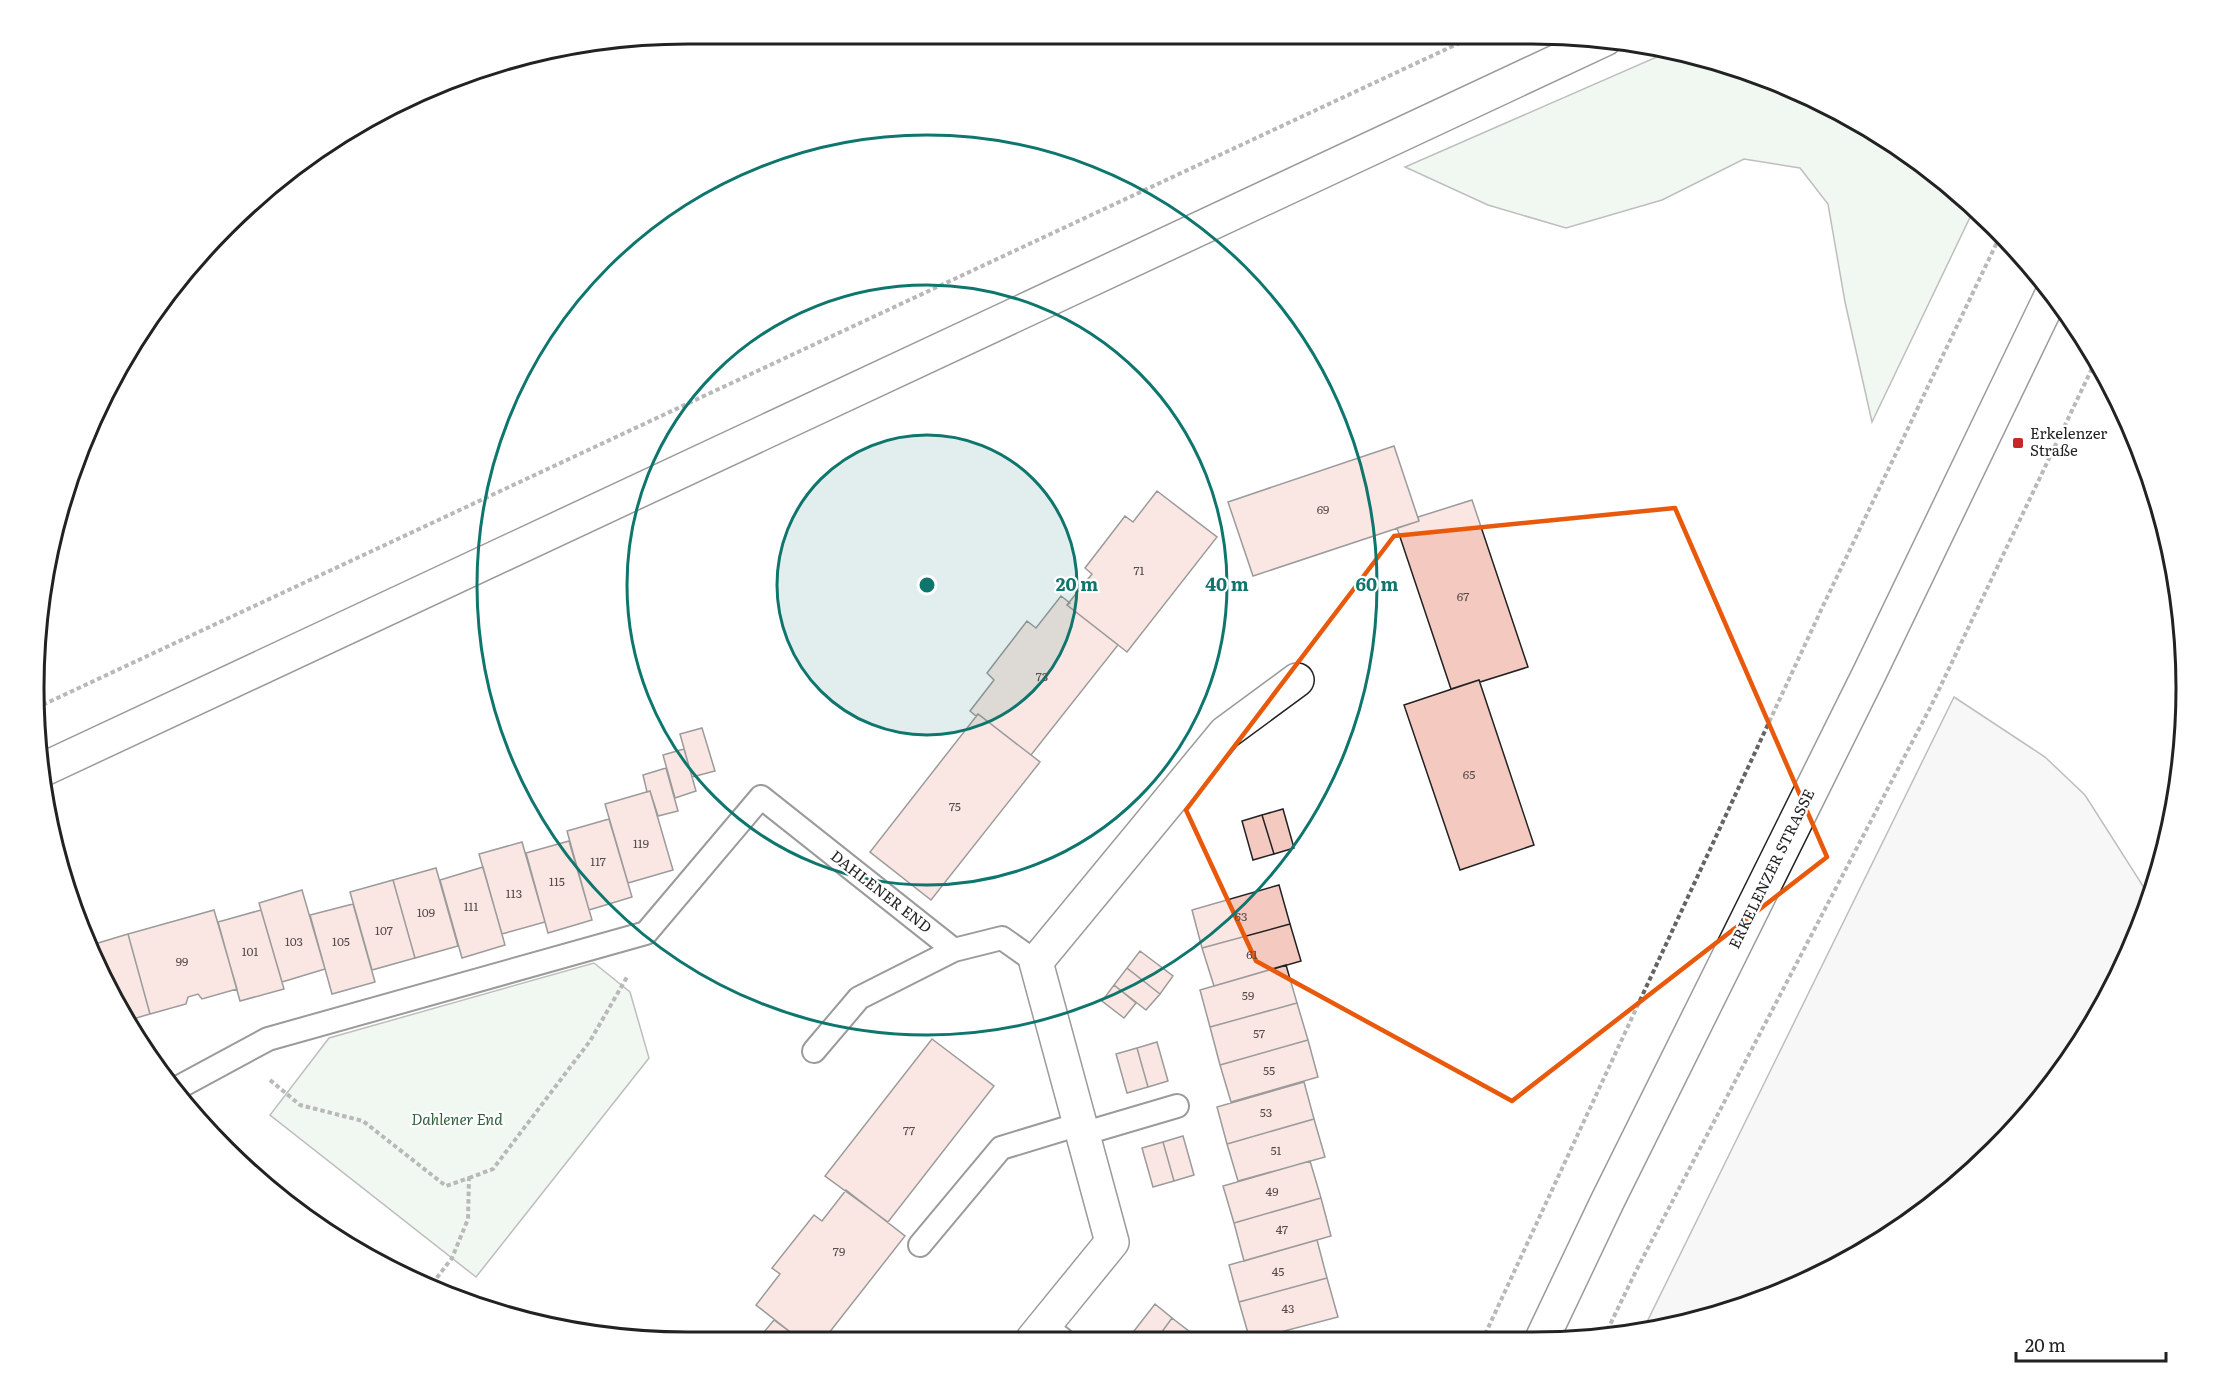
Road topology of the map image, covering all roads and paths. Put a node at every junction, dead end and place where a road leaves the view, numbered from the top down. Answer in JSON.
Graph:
{"nodes":[{"id":1,"x":1457,"y":44,"type":"edge"},
{"id":2,"x":1589,"y":46,"type":"edge"},
{"id":3,"x":1997,"y":242,"type":"edge"},
{"id":4,"x":2047,"y":301,"type":"edge"},
{"id":5,"x":2092,"y":370,"type":"edge"},
{"id":6,"x":1297,"y":680,"type":"dead end"},
{"id":7,"x":44,"y":704,"type":"edge"},
{"id":8,"x":49,"y":767,"type":"edge"},
{"id":9,"x":646,"y":933,"type":"junction"},
{"id":10,"x":954,"y":950,"type":"junction"},
{"id":11,"x":1036,"y":962,"type":"junction"},
{"id":12,"x":814,"y":1051,"type":"dead end"},
{"id":13,"x":239,"y":1054,"type":"junction"},
{"id":14,"x":182,"y":1086,"type":"edge"},
{"id":15,"x":1177,"y":1106,"type":"dead end"},
{"id":16,"x":1081,"y":1129,"type":"junction"},
{"id":17,"x":469,"y":1178,"type":"junction"},
{"id":18,"x":920,"y":1245,"type":"dead end"},
{"id":19,"x":435,"y":1280,"type":"edge"},
{"id":20,"x":1609,"y":1328,"type":"edge"},
{"id":21,"x":1048,"y":1332,"type":"edge"},
{"id":22,"x":1486,"y":1332,"type":"edge"},
{"id":23,"x":1545,"y":1332,"type":"edge"}],
"edges":[{"from":1,"to":7,"type":"path"},
{"from":2,"to":8,"type":"street"},
{"from":3,"to":22,"type":"path"},
{"from":4,"to":23,"type":"street","name":"ERKELENZER STRASSE"},
{"from":5,"to":20,"type":"path"},
{"from":6,"to":11,"type":"street"},
{"from":9,"to":10,"type":"lane","name":"DAHLENER END"},
{"from":9,"to":13,"type":"lane"},
{"from":9,"to":17,"type":"path"},
{"from":10,"to":11,"type":"lane"},
{"from":10,"to":12,"type":"lane"},
{"from":11,"to":16,"type":"street"},
{"from":13,"to":14,"type":"lane"},
{"from":13,"to":17,"type":"path"},
{"from":15,"to":16,"type":"lane"},
{"from":16,"to":18,"type":"lane"},
{"from":16,"to":21,"type":"street"},
{"from":17,"to":19,"type":"path"}]}
